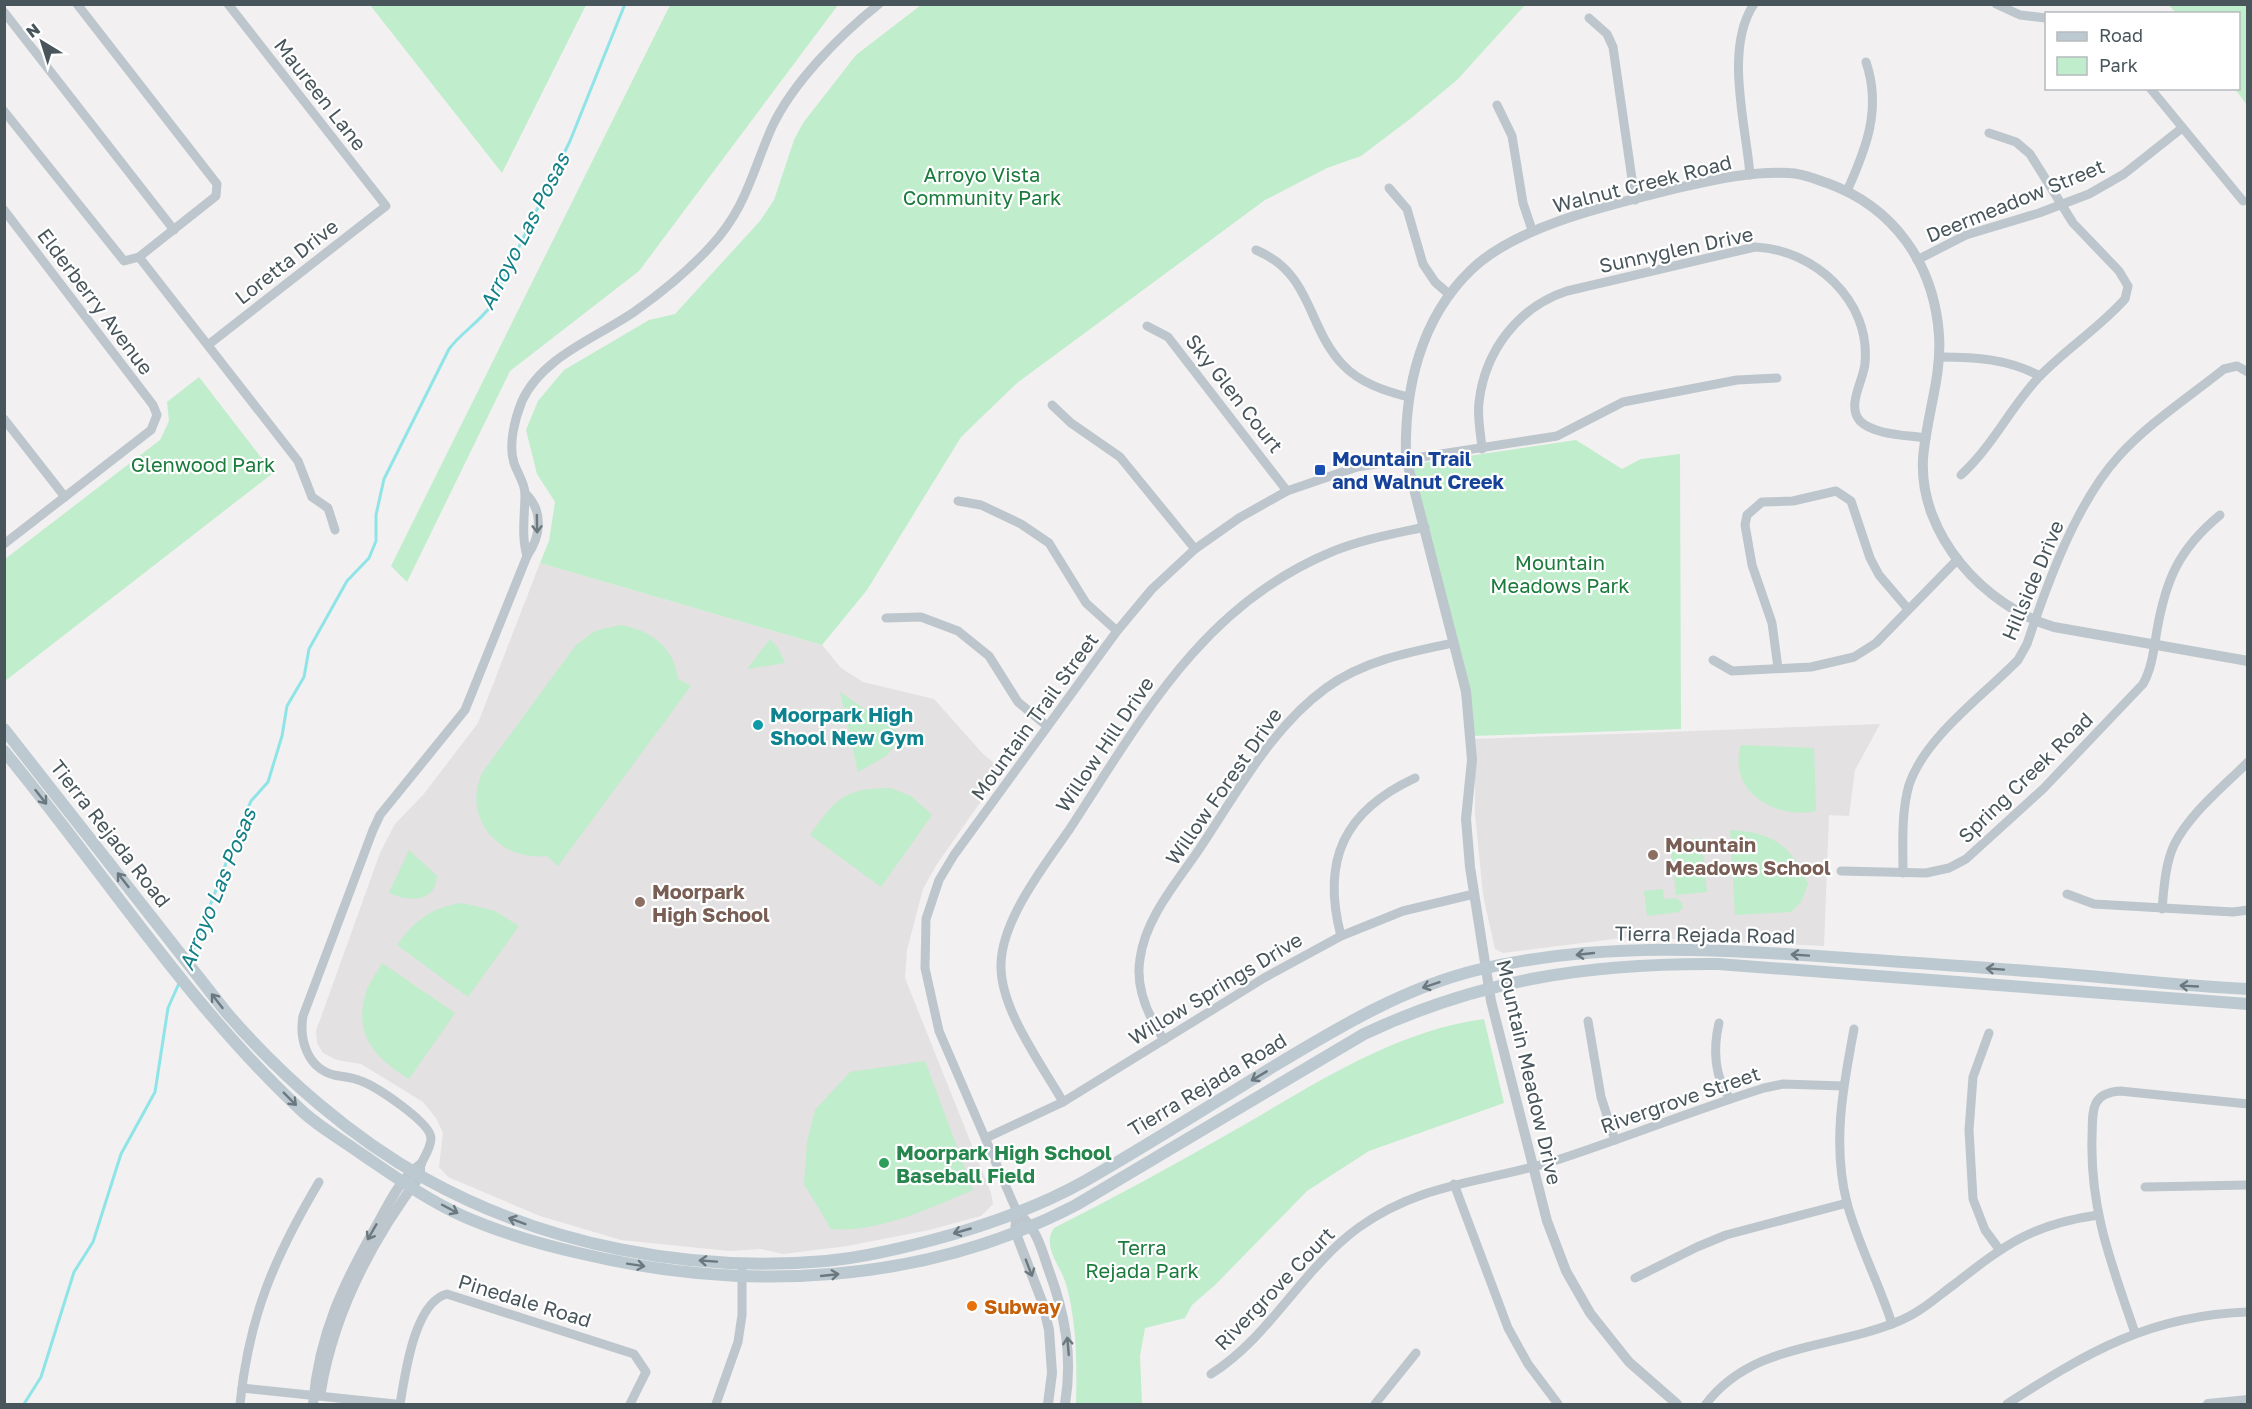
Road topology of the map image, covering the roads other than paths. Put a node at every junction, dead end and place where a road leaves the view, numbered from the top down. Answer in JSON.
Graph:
{"nodes":[{"id":1,"x":77,"y":4,"type":"edge"},
{"id":2,"x":228,"y":4,"type":"edge"},
{"id":3,"x":879,"y":4,"type":"edge"},
{"id":4,"x":1996,"y":4,"type":"edge"},
{"id":5,"x":2024,"y":4,"type":"edge"},
{"id":6,"x":1750,"y":6,"type":"edge"},
{"id":7,"x":4,"y":12,"type":"edge"},
{"id":8,"x":2020,"y":15,"type":"junction"},
{"id":9,"x":1589,"y":18,"type":"dead end"},
{"id":10,"x":2045,"y":18,"type":"edge"},
{"id":11,"x":1866,"y":62,"type":"dead end"},
{"id":12,"x":2152,"y":90,"type":"edge"},
{"id":13,"x":1497,"y":105,"type":"dead end"},
{"id":14,"x":4,"y":111,"type":"edge"},
{"id":15,"x":2182,"y":128,"type":"junction"},
{"id":16,"x":1989,"y":132,"type":"dead end"},
{"id":17,"x":1750,"y":175,"type":"junction"},
{"id":18,"x":1389,"y":188,"type":"dead end"},
{"id":19,"x":1847,"y":191,"type":"junction"},
{"id":20,"x":1635,"y":200,"type":"junction"},
{"id":21,"x":2243,"y":201,"type":"dead end"},
{"id":22,"x":2062,"y":204,"type":"junction"},
{"id":23,"x":386,"y":206,"type":"joint"},
{"id":24,"x":4,"y":210,"type":"edge"},
{"id":25,"x":13,"y":221,"type":"junction"},
{"id":26,"x":4,"y":227,"type":"edge"},
{"id":27,"x":174,"y":230,"type":"junction"},
{"id":28,"x":1532,"y":230,"type":"junction"},
{"id":29,"x":1256,"y":250,"type":"dead end"},
{"id":30,"x":139,"y":257,"type":"junction"},
{"id":31,"x":1917,"y":260,"type":"junction"},
{"id":32,"x":1450,"y":294,"type":"junction"},
{"id":33,"x":1147,"y":326,"type":"dead end"},
{"id":34,"x":208,"y":345,"type":"junction"},
{"id":35,"x":1940,"y":357,"type":"junction"},
{"id":36,"x":2247,"y":372,"type":"edge"},
{"id":37,"x":2040,"y":376,"type":"junction"},
{"id":38,"x":1777,"y":378,"type":"dead end"},
{"id":39,"x":1408,"y":397,"type":"junction"},
{"id":40,"x":1052,"y":405,"type":"dead end"},
{"id":41,"x":4,"y":419,"type":"edge"},
{"id":42,"x":1926,"y":438,"type":"junction"},
{"id":43,"x":1482,"y":449,"type":"junction"},
{"id":44,"x":1406,"y":458,"type":"junction"},
{"id":45,"x":1961,"y":475,"type":"dead end"},
{"id":46,"x":1287,"y":491,"type":"junction"},
{"id":47,"x":525,"y":493,"type":"junction"},
{"id":48,"x":65,"y":497,"type":"junction"},
{"id":49,"x":958,"y":501,"type":"dead end"},
{"id":50,"x":2220,"y":515,"type":"dead end"},
{"id":51,"x":1425,"y":527,"type":"junction"},
{"id":52,"x":335,"y":530,"type":"dead end"},
{"id":53,"x":4,"y":544,"type":"edge"},
{"id":54,"x":1195,"y":549,"type":"junction"},
{"id":55,"x":527,"y":556,"type":"junction"},
{"id":56,"x":1958,"y":559,"type":"junction"},
{"id":57,"x":1908,"y":609,"type":"junction"},
{"id":58,"x":886,"y":618,"type":"dead end"},
{"id":59,"x":2035,"y":621,"type":"junction"},
{"id":60,"x":1117,"y":632,"type":"junction"},
{"id":61,"x":1453,"y":644,"type":"junction"},
{"id":62,"x":2155,"y":644,"type":"junction"},
{"id":63,"x":1713,"y":660,"type":"dead end"},
{"id":64,"x":2247,"y":661,"type":"edge"},
{"id":65,"x":1778,"y":668,"type":"junction"},
{"id":66,"x":1047,"y":726,"type":"junction"},
{"id":67,"x":4,"y":729,"type":"edge"},
{"id":68,"x":4,"y":751,"type":"edge"},
{"id":69,"x":2247,"y":762,"type":"edge"},
{"id":70,"x":1415,"y":778,"type":"dead end"},
{"id":71,"x":1840,"y":871,"type":"dead end"},
{"id":72,"x":1903,"y":873,"type":"junction"},
{"id":73,"x":1474,"y":894,"type":"junction"},
{"id":74,"x":2067,"y":894,"type":"dead end"},
{"id":75,"x":2162,"y":909,"type":"junction"},
{"id":76,"x":2247,"y":910,"type":"edge"},
{"id":77,"x":1341,"y":936,"type":"junction"},
{"id":78,"x":1487,"y":969,"type":"junction"},
{"id":79,"x":1489,"y":989,"type":"junction"},
{"id":80,"x":2247,"y":989,"type":"edge"},
{"id":81,"x":2247,"y":1004,"type":"edge"},
{"id":82,"x":1588,"y":1021,"type":"dead end"},
{"id":83,"x":1719,"y":1023,"type":"dead end"},
{"id":84,"x":1854,"y":1029,"type":"dead end"},
{"id":85,"x":1989,"y":1033,"type":"dead end"},
{"id":86,"x":1164,"y":1040,"type":"junction"},
{"id":87,"x":1843,"y":1086,"type":"junction"},
{"id":88,"x":1730,"y":1099,"type":"junction"},
{"id":89,"x":1063,"y":1102,"type":"junction"},
{"id":90,"x":2247,"y":1104,"type":"edge"},
{"id":91,"x":986,"y":1138,"type":"junction"},
{"id":92,"x":1615,"y":1140,"type":"junction"},
{"id":93,"x":1532,"y":1166,"type":"junction"},
{"id":94,"x":417,"y":1170,"type":"junction"},
{"id":95,"x":319,"y":1182,"type":"dead end"},
{"id":96,"x":1454,"y":1184,"type":"junction"},
{"id":97,"x":406,"y":1185,"type":"junction"},
{"id":98,"x":2247,"y":1185,"type":"edge"},
{"id":99,"x":2145,"y":1187,"type":"dead end"},
{"id":100,"x":1847,"y":1203,"type":"junction"},
{"id":101,"x":1017,"y":1212,"type":"junction"},
{"id":102,"x":2098,"y":1215,"type":"junction"},
{"id":103,"x":1032,"y":1225,"type":"junction"},
{"id":104,"x":1015,"y":1231,"type":"junction"},
{"id":105,"x":1999,"y":1249,"type":"junction"},
{"id":106,"x":743,"y":1263,"type":"junction"},
{"id":107,"x":742,"y":1277,"type":"junction"},
{"id":108,"x":1635,"y":1278,"type":"dead end"},
{"id":109,"x":2247,"y":1312,"type":"edge"},
{"id":110,"x":1892,"y":1324,"type":"junction"},
{"id":111,"x":2135,"y":1333,"type":"junction"},
{"id":112,"x":1416,"y":1353,"type":"dead end"},
{"id":113,"x":1211,"y":1374,"type":"dead end"},
{"id":114,"x":242,"y":1388,"type":"junction"},
{"id":115,"x":2247,"y":1400,"type":"edge"},
{"id":116,"x":316,"y":1401,"type":"edge"},
{"id":117,"x":240,"y":1404,"type":"edge"},
{"id":118,"x":395,"y":1404,"type":"edge"},
{"id":119,"x":400,"y":1404,"type":"edge"},
{"id":120,"x":630,"y":1404,"type":"edge"},
{"id":121,"x":716,"y":1404,"type":"edge"},
{"id":122,"x":1048,"y":1404,"type":"edge"},
{"id":123,"x":1065,"y":1404,"type":"edge"},
{"id":124,"x":1375,"y":1404,"type":"edge"},
{"id":125,"x":1558,"y":1404,"type":"edge"},
{"id":126,"x":1677,"y":1404,"type":"edge"},
{"id":127,"x":1706,"y":1404,"type":"edge"},
{"id":128,"x":2007,"y":1404,"type":"edge"},
{"id":129,"x":2208,"y":1404,"type":"edge"}],
"edges":[{"from":1,"to":27,"type":"street"},
{"from":2,"to":23,"type":"street","name":"Maureen Lane"},
{"from":3,"to":47,"type":"street"},
{"from":4,"to":8,"type":"street"},
{"from":5,"to":8,"type":"street"},
{"from":6,"to":17,"type":"street"},
{"from":7,"to":27,"type":"street"},
{"from":8,"to":10,"type":"street"},
{"from":9,"to":20,"type":"street"},
{"from":11,"to":19,"type":"street"},
{"from":12,"to":15,"type":"street"},
{"from":13,"to":28,"type":"street"},
{"from":14,"to":30,"type":"street"},
{"from":15,"to":21,"type":"street"},
{"from":15,"to":22,"type":"street","name":"Deermeadow Street"},
{"from":16,"to":22,"type":"street"},
{"from":17,"to":19,"type":"street","name":"Walnut Creek Road"},
{"from":17,"to":20,"type":"street","name":"Walnut Creek Road"},
{"from":18,"to":32,"type":"street"},
{"from":19,"to":31,"type":"street","name":"Walnut Creek Road"},
{"from":20,"to":28,"type":"street","name":"Walnut Creek Road"},
{"from":22,"to":31,"type":"street","name":"Deermeadow Street"},
{"from":22,"to":37,"type":"street"},
{"from":23,"to":34,"type":"street","name":"Loretta Drive"},
{"from":24,"to":25,"type":"street","name":"Elderberry Avenue"},
{"from":25,"to":26,"type":"street"},
{"from":25,"to":48,"type":"street","name":"Elderberry Avenue"},
{"from":27,"to":30,"type":"street"},
{"from":28,"to":32,"type":"street","name":"Walnut Creek Road"},
{"from":29,"to":39,"type":"street"},
{"from":30,"to":34,"type":"street"},
{"from":31,"to":35,"type":"street","name":"Walnut Creek Road"},
{"from":32,"to":39,"type":"street","name":"Walnut Creek Road"},
{"from":33,"to":46,"type":"street","name":"Sky Glen Court"},
{"from":34,"to":52,"type":"street"},
{"from":35,"to":37,"type":"street"},
{"from":35,"to":42,"type":"street","name":"Walnut Creek Road"},
{"from":36,"to":59,"type":"street","name":"Hillside Drive"},
{"from":37,"to":45,"type":"street"},
{"from":38,"to":43,"type":"street","name":"Mountain Trail Street"},
{"from":39,"to":44,"type":"street","name":"Walnut Creek Road"},
{"from":40,"to":54,"type":"street"},
{"from":41,"to":48,"type":"street"},
{"from":42,"to":43,"type":"street","name":"Sunnyglen Drive"},
{"from":42,"to":56,"type":"street","name":"Walnut Creek Road"},
{"from":43,"to":44,"type":"street","name":"Mountain Trail Street"},
{"from":44,"to":46,"type":"street","name":"Mountain Trail Street"},
{"from":44,"to":51,"type":"street","name":"Mountain Meadow Drive"},
{"from":46,"to":54,"type":"street","name":"Mountain Trail Street"},
{"from":47,"to":55,"type":"street"},
{"from":47,"to":55,"type":"street","one_way":true},
{"from":48,"to":53,"type":"street"},
{"from":49,"to":60,"type":"street"},
{"from":50,"to":62,"type":"street","name":"Spring Creek Road"},
{"from":51,"to":61,"type":"street","name":"Mountain Meadow Drive"},
{"from":51,"to":89,"type":"street","name":"Willow Hill Drive"},
{"from":54,"to":60,"type":"street","name":"Mountain Trail Street"},
{"from":55,"to":94,"type":"street"},
{"from":56,"to":57,"type":"street"},
{"from":56,"to":59,"type":"street","name":"Walnut Creek Road"},
{"from":57,"to":65,"type":"street"},
{"from":57,"to":65,"type":"street"},
{"from":58,"to":66,"type":"street"},
{"from":59,"to":62,"type":"street","name":"Walnut Creek Road"},
{"from":59,"to":72,"type":"street","name":"Hillside Drive"},
{"from":60,"to":66,"type":"street","name":"Mountain Trail Street"},
{"from":61,"to":73,"type":"street","name":"Mountain Meadow Drive"},
{"from":61,"to":86,"type":"street","name":"Willow Forest Drive"},
{"from":62,"to":64,"type":"street","name":"Walnut Creek Road"},
{"from":62,"to":72,"type":"street","name":"Spring Creek Road"},
{"from":63,"to":65,"type":"street"},
{"from":66,"to":91,"type":"street","name":"Mountain Trail Street"},
{"from":94,"to":67,"type":"main road","name":"Tierra Rejada Road","one_way":true},
{"from":68,"to":97,"type":"main road","name":"Tierra Rejada Road","one_way":true},
{"from":69,"to":75,"type":"street"},
{"from":70,"to":77,"type":"street"},
{"from":71,"to":72,"type":"street","name":"Spring Creek Road"},
{"from":73,"to":77,"type":"street","name":"Willow Springs Drive"},
{"from":73,"to":78,"type":"street","name":"Mountain Meadow Drive"},
{"from":74,"to":75,"type":"street"},
{"from":75,"to":76,"type":"street"},
{"from":77,"to":86,"type":"street","name":"Willow Springs Drive"},
{"from":78,"to":79,"type":"street","name":"Mountain Meadow Drive"},
{"from":80,"to":78,"type":"main road","name":"Tierra Rejada Road","one_way":true},
{"from":78,"to":101,"type":"main road","name":"Tierra Rejada Road","one_way":true},
{"from":79,"to":81,"type":"main road","name":"Tierra Rejada Road"},
{"from":79,"to":93,"type":"street","name":"Mountain Meadow Drive"},
{"from":79,"to":103,"type":"main road","name":"Tierra Rejada Road"},
{"from":82,"to":92,"type":"street"},
{"from":83,"to":88,"type":"street"},
{"from":84,"to":87,"type":"street"},
{"from":85,"to":105,"type":"street"},
{"from":86,"to":89,"type":"street","name":"Willow Springs Drive"},
{"from":87,"to":88,"type":"street","name":"Rivergrove Street"},
{"from":87,"to":100,"type":"street"},
{"from":88,"to":92,"type":"street","name":"Rivergrove Street"},
{"from":89,"to":91,"type":"street","name":"Willow Springs Drive"},
{"from":90,"to":102,"type":"street"},
{"from":91,"to":101,"type":"street","name":"Mountain Trail Street"},
{"from":92,"to":93,"type":"street","name":"Rivergrove Street"},
{"from":93,"to":96,"type":"street","name":"Rivergrove Court"},
{"from":93,"to":126,"type":"street","name":"Mountain Meadow Drive"},
{"from":94,"to":97,"type":"street"},
{"from":106,"to":94,"type":"main road","name":"Tierra Rejada Road","one_way":true},
{"from":95,"to":114,"type":"street"},
{"from":96,"to":113,"type":"street","name":"Rivergrove Court"},
{"from":96,"to":125,"type":"street"},
{"from":97,"to":107,"type":"main road","name":"Tierra Rejada Road","one_way":true},
{"from":97,"to":116,"type":"street"},
{"from":98,"to":99,"type":"street"},
{"from":100,"to":108,"type":"street"},
{"from":100,"to":110,"type":"street"},
{"from":101,"to":103,"type":"street","name":"Mountain Trail Street"},
{"from":101,"to":104,"type":"street","name":"Mountain Trail Street"},
{"from":101,"to":106,"type":"main road","name":"Tierra Rejada Road","one_way":true},
{"from":102,"to":105,"type":"street"},
{"from":102,"to":111,"type":"street"},
{"from":103,"to":104,"type":"main road","name":"Tierra Rejada Road"},
{"from":123,"to":103,"type":"street","name":"Mountain Trail Street","one_way":true},
{"from":107,"to":104,"type":"main road","name":"Tierra Rejada Road","one_way":true},
{"from":104,"to":122,"type":"street","name":"Mountain Trail Street","one_way":true},
{"from":105,"to":110,"type":"street"},
{"from":106,"to":107,"type":"street"},
{"from":107,"to":121,"type":"street"},
{"from":109,"to":111,"type":"street"},
{"from":110,"to":127,"type":"street"},
{"from":111,"to":128,"type":"street"},
{"from":112,"to":124,"type":"street"},
{"from":114,"to":116,"type":"street"},
{"from":114,"to":117,"type":"street"},
{"from":115,"to":129,"type":"street"},
{"from":116,"to":118,"type":"street"},
{"from":119,"to":120,"type":"street","name":"Pinedale Road"}]}
